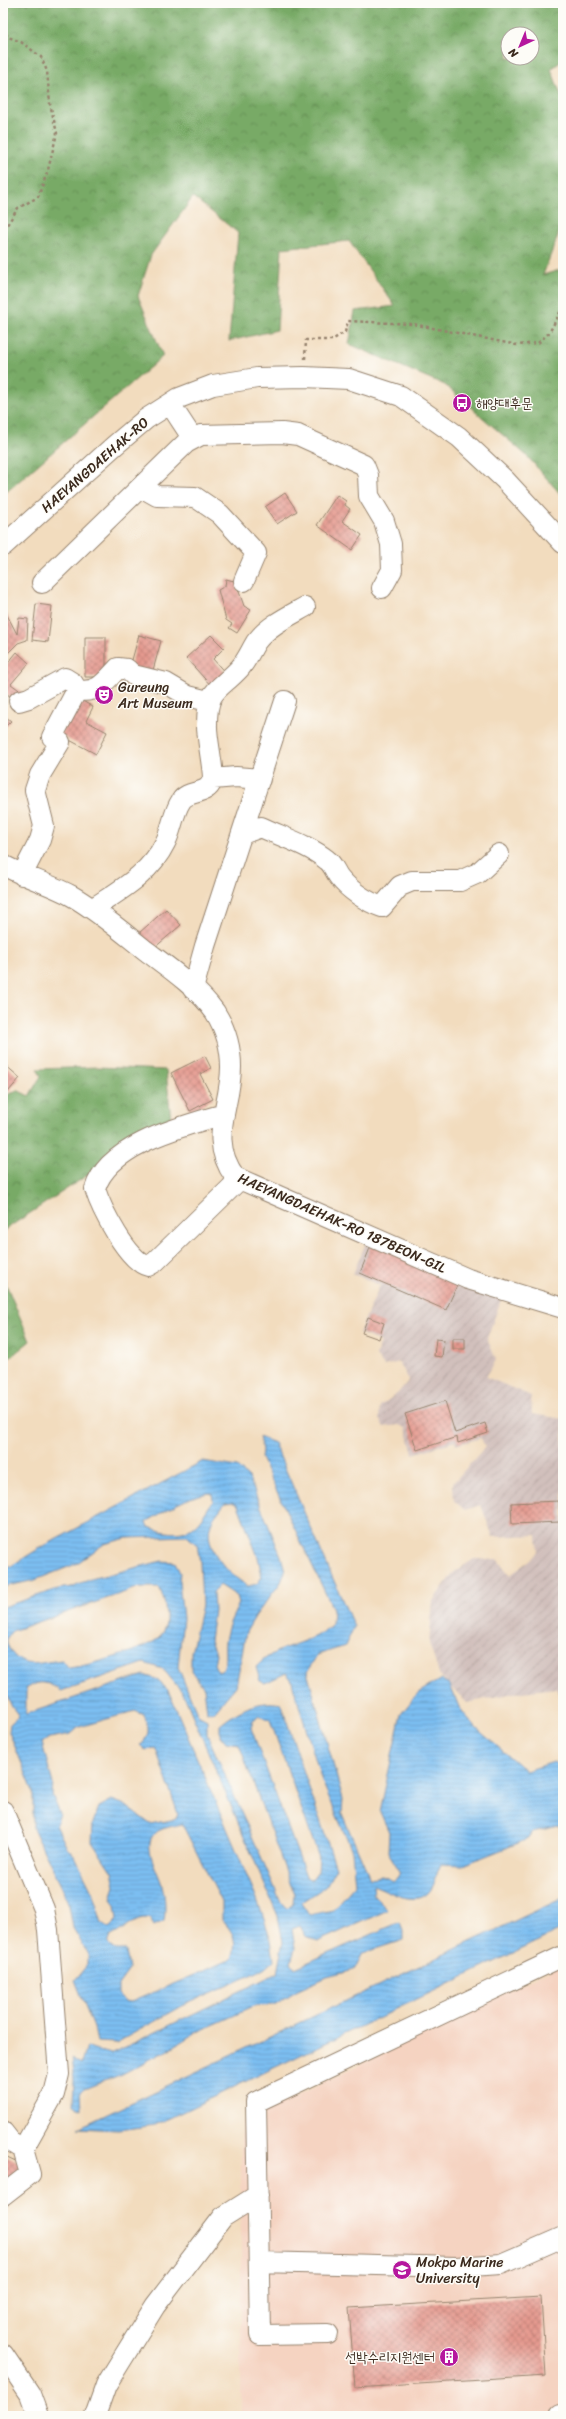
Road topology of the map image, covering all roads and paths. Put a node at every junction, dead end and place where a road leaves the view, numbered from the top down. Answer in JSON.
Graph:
{"nodes":[{"id":1,"x":3,"y":28,"type":"edge"},
{"id":2,"x":3,"y":254,"type":"edge"},
{"id":3,"x":563,"y":307,"type":"edge"},
{"id":4,"x":304,"y":377,"type":"junction"},
{"id":5,"x":170,"y":404,"type":"junction"},
{"id":6,"x":193,"y":439,"type":"junction"},
{"id":7,"x":141,"y":487,"type":"junction"},
{"id":8,"x":563,"y":543,"type":"edge"},
{"id":9,"x":3,"y":546,"type":"edge"},
{"id":10,"x":244,"y":581,"type":"dead end"},
{"id":11,"x":42,"y":583,"type":"dead end"},
{"id":12,"x":382,"y":588,"type":"dead end"},
{"id":13,"x":304,"y":607,"type":"dead end"},
{"id":14,"x":77,"y":690,"type":"junction"},
{"id":15,"x":19,"y":701,"type":"dead end"},
{"id":16,"x":208,"y":701,"type":"junction"},
{"id":17,"x":285,"y":701,"type":"dead end"},
{"id":18,"x":213,"y":779,"type":"junction"},
{"id":19,"x":260,"y":779,"type":"junction"},
{"id":20,"x":242,"y":834,"type":"junction"},
{"id":21,"x":499,"y":854,"type":"dead end"},
{"id":22,"x":3,"y":865,"type":"edge"},
{"id":23,"x":22,"y":876,"type":"junction"},
{"id":24,"x":92,"y":909,"type":"junction"},
{"id":25,"x":194,"y":989,"type":"junction"},
{"id":26,"x":224,"y":1114,"type":"junction"},
{"id":27,"x":240,"y":1179,"type":"junction"},
{"id":28,"x":563,"y":1308,"type":"edge"},
{"id":29,"x":3,"y":1810,"type":"edge"},
{"id":30,"x":563,"y":1956,"type":"edge"},
{"id":31,"x":3,"y":2132,"type":"edge"},
{"id":32,"x":22,"y":2149,"type":"junction"},
{"id":33,"x":258,"y":2194,"type":"junction"},
{"id":34,"x":3,"y":2195,"type":"edge"},
{"id":35,"x":563,"y":2236,"type":"edge"},
{"id":36,"x":259,"y":2262,"type":"junction"},
{"id":37,"x":328,"y":2334,"type":"dead end"},
{"id":38,"x":3,"y":2354,"type":"edge"},
{"id":39,"x":38,"y":2416,"type":"edge"},
{"id":40,"x":96,"y":2416,"type":"edge"}],
"edges":[{"from":1,"to":2,"type":"path"},
{"from":3,"to":4,"type":"path"},
{"from":4,"to":5,"type":"street","name":"HAEYANGDAEHAK-RO"},
{"from":4,"to":8,"type":"street","name":"HAEYANGDAEHAK-RO"},
{"from":5,"to":6,"type":"street"},
{"from":5,"to":9,"type":"street","name":"HAEYANGDAEHAK-RO"},
{"from":6,"to":7,"type":"street"},
{"from":6,"to":12,"type":"street"},
{"from":7,"to":10,"type":"street"},
{"from":7,"to":11,"type":"street"},
{"from":13,"to":16,"type":"street"},
{"from":14,"to":15,"type":"street"},
{"from":14,"to":16,"type":"street"},
{"from":14,"to":23,"type":"street"},
{"from":16,"to":18,"type":"street"},
{"from":17,"to":19,"type":"street"},
{"from":18,"to":19,"type":"street"},
{"from":18,"to":24,"type":"street"},
{"from":19,"to":20,"type":"street"},
{"from":20,"to":21,"type":"street"},
{"from":20,"to":25,"type":"street"},
{"from":22,"to":23,"type":"street","name":"HAEYANGDAEHAK-RO 187BEON-GIL"},
{"from":23,"to":24,"type":"street","name":"HAEYANGDAEHAK-RO 187BEON-GIL"},
{"from":24,"to":25,"type":"street","name":"HAEYANGDAEHAK-RO 187BEON-GIL"},
{"from":25,"to":26,"type":"street","name":"HAEYANGDAEHAK-RO 187BEON-GIL"},
{"from":26,"to":27,"type":"street","name":"HAEYANGDAEHAK-RO 187BEON-GIL"},
{"from":26,"to":27,"type":"street"},
{"from":27,"to":28,"type":"street","name":"HAEYANGDAEHAK-RO 187BEON-GIL"},
{"from":29,"to":32,"type":"street"},
{"from":30,"to":33,"type":"street"},
{"from":31,"to":32,"type":"street"},
{"from":32,"to":34,"type":"street"},
{"from":33,"to":36,"type":"street"},
{"from":33,"to":40,"type":"street"},
{"from":35,"to":36,"type":"street"},
{"from":36,"to":37,"type":"street"},
{"from":38,"to":39,"type":"street"}]}
